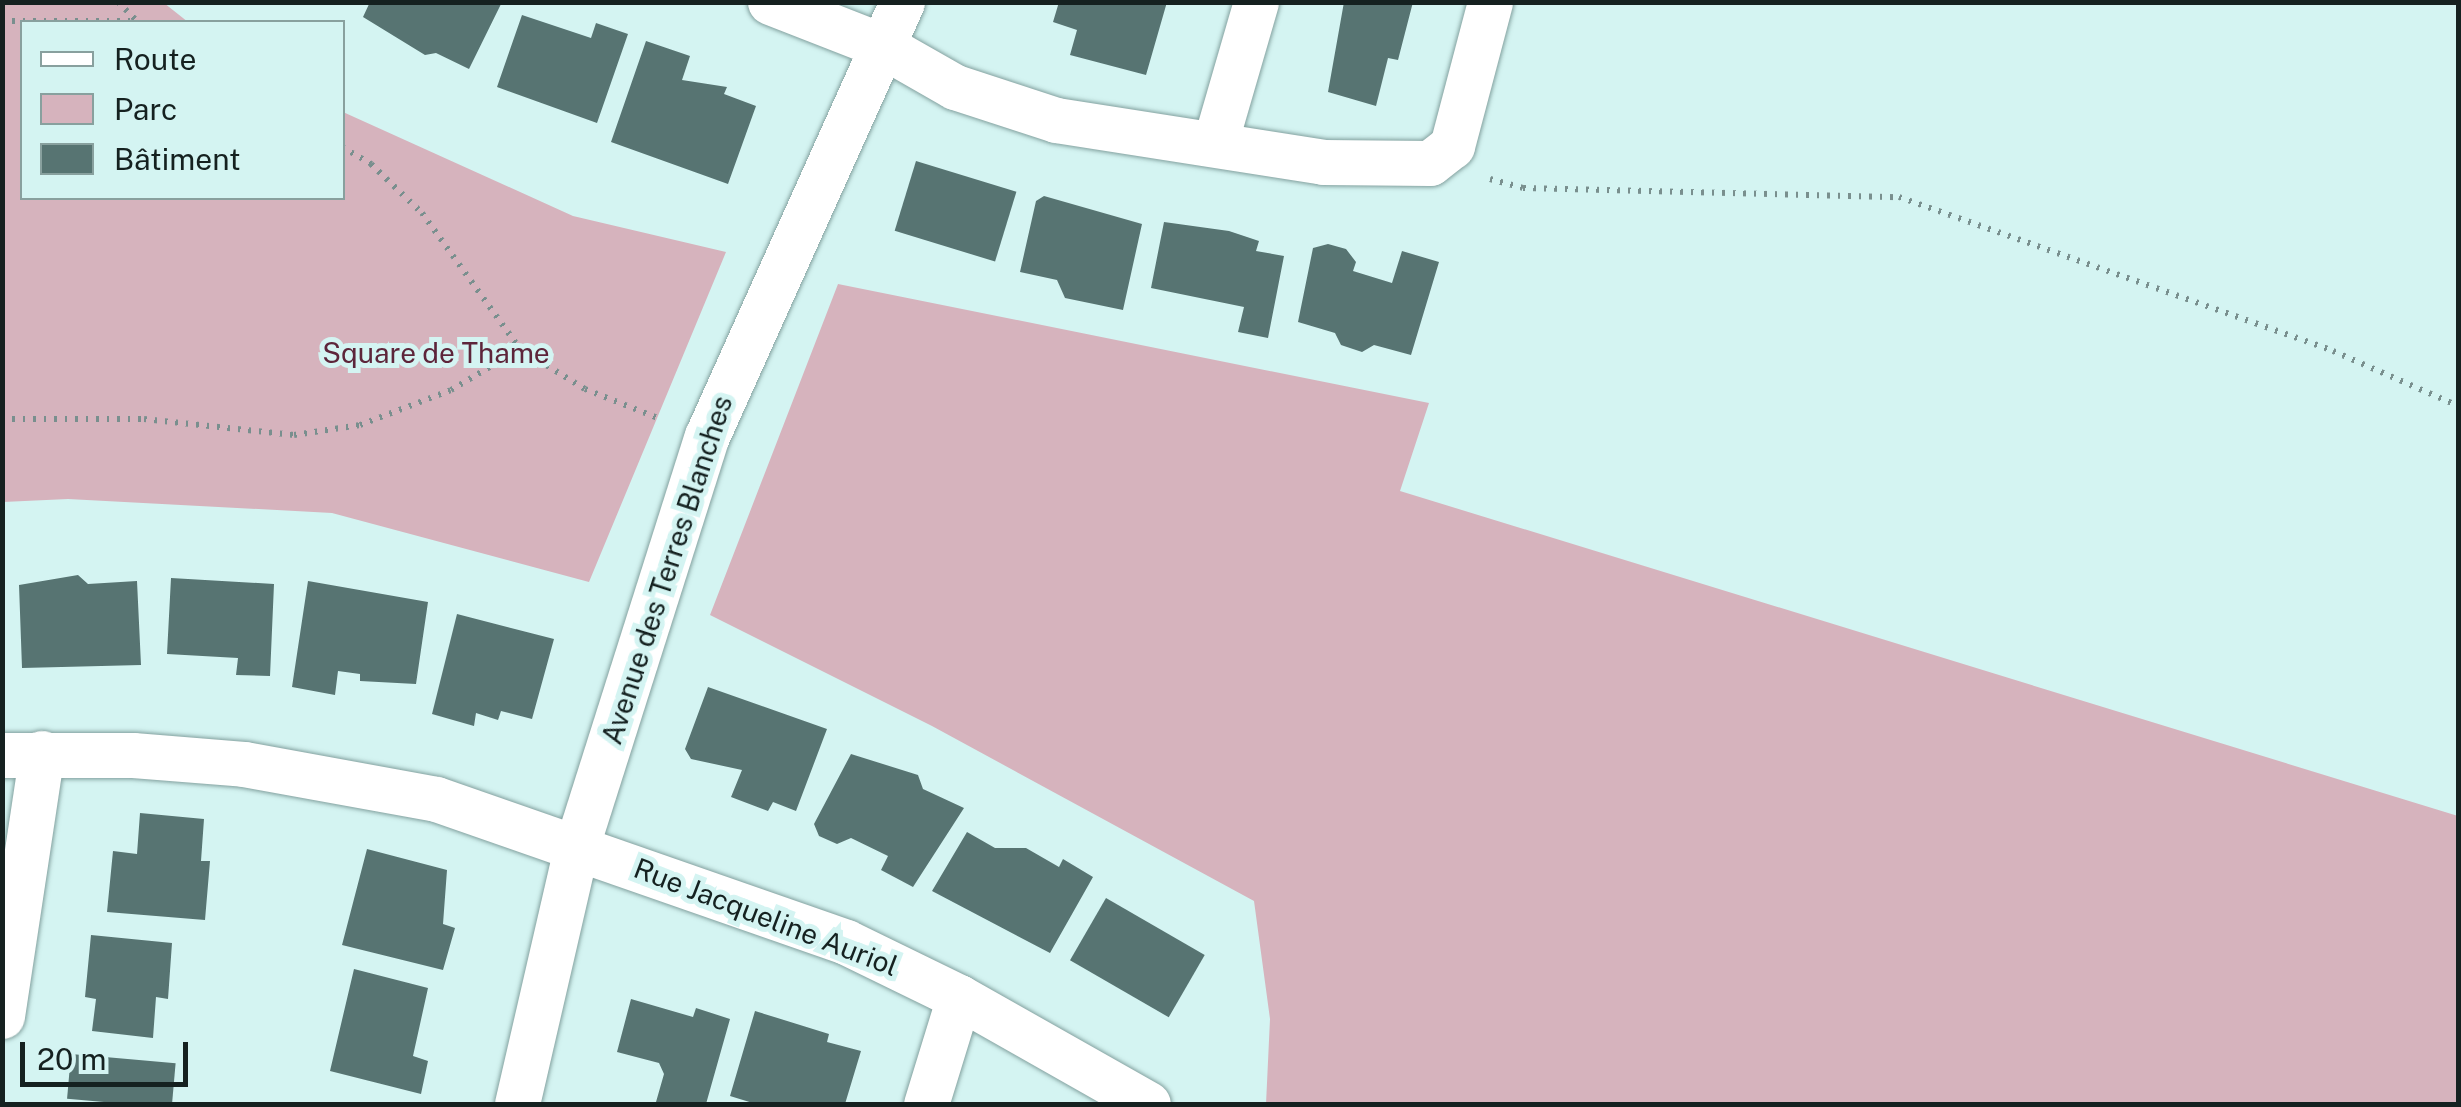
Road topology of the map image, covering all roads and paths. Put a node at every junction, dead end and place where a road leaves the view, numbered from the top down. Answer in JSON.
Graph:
{"nodes":[{"id":1,"x":118,"y":2,"type":"edge"},
{"id":2,"x":770,"y":2,"type":"edge"},
{"id":3,"x":902,"y":2,"type":"edge"},
{"id":4,"x":1256,"y":2,"type":"edge"},
{"id":5,"x":1490,"y":2,"type":"edge"},
{"id":6,"x":136,"y":20,"type":"edge"},
{"id":7,"x":883,"y":46,"type":"junction"},
{"id":8,"x":1215,"y":142,"type":"junction"},
{"id":9,"x":345,"y":149,"type":"edge"},
{"id":10,"x":1430,"y":162,"type":"junction"},
{"id":11,"x":520,"y":349,"type":"junction"},
{"id":12,"x":2458,"y":406,"type":"edge"},
{"id":13,"x":2,"y":419,"type":"edge"},
{"id":14,"x":670,"y":425,"type":"dead end"},
{"id":15,"x":22,"y":754,"type":"edge"},
{"id":16,"x":577,"y":845,"type":"junction"},
{"id":17,"x":959,"y":996,"type":"junction"},
{"id":18,"x":2,"y":1016,"type":"edge"},
{"id":19,"x":517,"y":1104,"type":"edge"},
{"id":20,"x":926,"y":1104,"type":"edge"},
{"id":21,"x":1148,"y":1104,"type":"edge"}],
"edges":[{"from":1,"to":6,"type":"path"},
{"from":2,"to":7,"type":"street"},
{"from":3,"to":7,"type":"street","name":"Avenue des Terres Blanches"},
{"from":4,"to":8,"type":"street"},
{"from":5,"to":10,"type":"street"},
{"from":7,"to":8,"type":"street"},
{"from":7,"to":16,"type":"street","name":"Avenue des Terres Blanches"},
{"from":8,"to":10,"type":"street"},
{"from":9,"to":11,"type":"path"},
{"from":10,"to":12,"type":"path"},
{"from":11,"to":13,"type":"path"},
{"from":11,"to":14,"type":"path"},
{"from":15,"to":16,"type":"street","name":"Rue Jacqueline Auriol"},
{"from":15,"to":18,"type":"street"},
{"from":16,"to":17,"type":"street","name":"Rue Jacqueline Auriol"},
{"from":16,"to":19,"type":"street","name":"Avenue des Terres Blanches"},
{"from":17,"to":20,"type":"street"},
{"from":17,"to":21,"type":"street","name":"Rue Jacqueline Auriol"}]}
